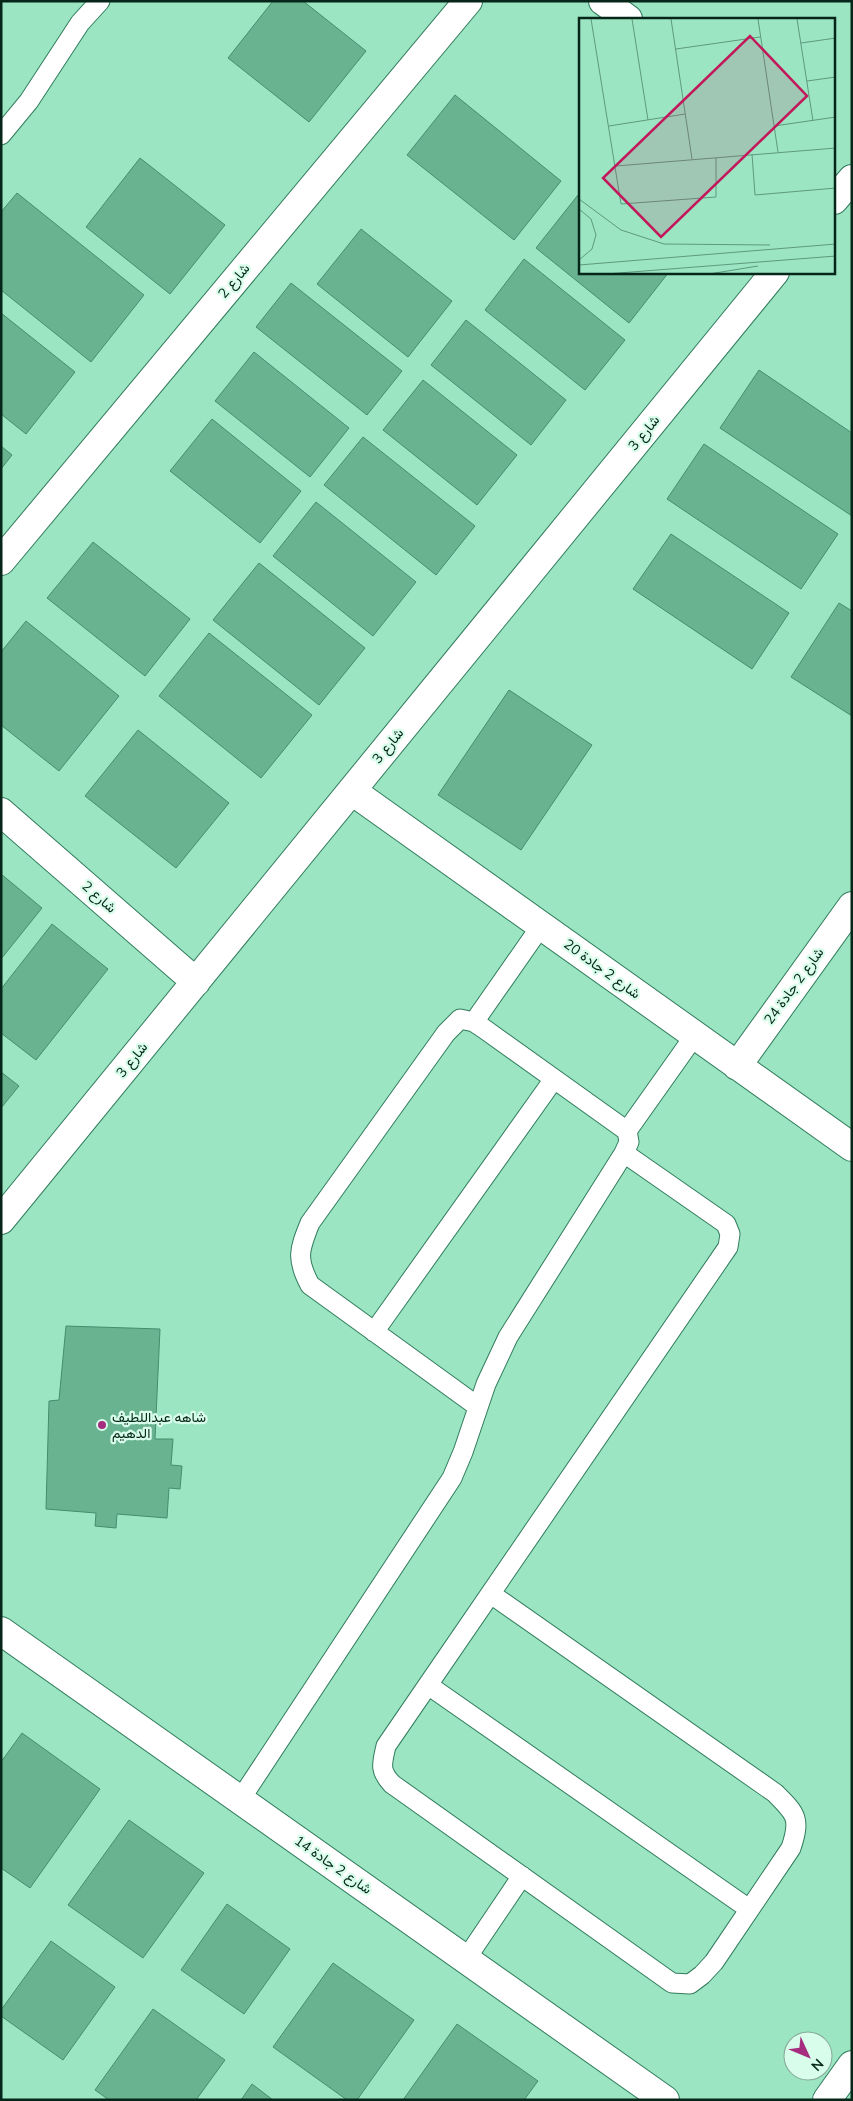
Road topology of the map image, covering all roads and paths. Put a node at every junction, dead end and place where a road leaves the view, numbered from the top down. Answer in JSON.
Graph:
{"nodes":[{"id":1,"x":100,"y":1,"type":"edge"},
{"id":2,"x":468,"y":1,"type":"edge"},
{"id":3,"x":603,"y":1,"type":"edge"},
{"id":4,"x":627,"y":18,"type":"edge"},
{"id":5,"x":1,"y":135,"type":"edge"},
{"id":6,"x":836,"y":166,"type":"edge"},
{"id":7,"x":852,"y":178,"type":"edge"},
{"id":8,"x":836,"y":198,"type":"edge"},
{"id":9,"x":773,"y":274,"type":"edge"},
{"id":10,"x":1,"y":561,"type":"edge"},
{"id":11,"x":352,"y":791,"type":"junction"},
{"id":12,"x":1,"y":812,"type":"edge"},
{"id":13,"x":852,"y":906,"type":"edge"},
{"id":14,"x":541,"y":926,"type":"junction"},
{"id":15,"x":196,"y":982,"type":"junction"},
{"id":16,"x":474,"y":1022,"type":"junction"},
{"id":17,"x":694,"y":1035,"type":"junction"},
{"id":18,"x":737,"y":1066,"type":"junction"},
{"id":19,"x":554,"y":1079,"type":"junction"},
{"id":20,"x":627,"y":1131,"type":"junction"},
{"id":21,"x":852,"y":1147,"type":"edge"},
{"id":22,"x":624,"y":1153,"type":"junction"},
{"id":23,"x":1,"y":1220,"type":"edge"},
{"id":24,"x":374,"y":1332,"type":"junction"},
{"id":25,"x":477,"y":1406,"type":"junction"},
{"id":26,"x":491,"y":1594,"type":"junction"},
{"id":27,"x":4,"y":1638,"type":"edge"},
{"id":28,"x":428,"y":1685,"type":"junction"},
{"id":29,"x":240,"y":1800,"type":"junction"},
{"id":30,"x":522,"y":1876,"type":"junction"},
{"id":31,"x":749,"y":1909,"type":"junction"},
{"id":32,"x":466,"y":1959,"type":"junction"},
{"id":33,"x":852,"y":2065,"type":"edge"},
{"id":34,"x":665,"y":2100,"type":"edge"},
{"id":35,"x":827,"y":2100,"type":"edge"}],
"edges":[{"from":1,"to":5,"type":"lane"},
{"from":2,"to":10,"type":"street","name":"شارع 2"},
{"from":3,"to":4,"type":"street"},
{"from":6,"to":7,"type":"street"},
{"from":7,"to":8,"type":"street"},
{"from":9,"to":11,"type":"street","name":"شارع 3"},
{"from":11,"to":14,"type":"street","name":"شارع 2 جادة 20"},
{"from":11,"to":15,"type":"street","name":"شارع 3"},
{"from":12,"to":15,"type":"street","name":"شارع 2"},
{"from":13,"to":18,"type":"street","name":"شارع 2 جادة 24"},
{"from":14,"to":16,"type":"lane"},
{"from":14,"to":17,"type":"street","name":"شارع 2 جادة 20"},
{"from":15,"to":23,"type":"street","name":"شارع 3"},
{"from":16,"to":19,"type":"lane"},
{"from":16,"to":24,"type":"lane"},
{"from":17,"to":18,"type":"street","name":"شارع 2 جادة 20"},
{"from":17,"to":20,"type":"lane"},
{"from":18,"to":21,"type":"street","name":"شارع 2 جادة 20"},
{"from":19,"to":20,"type":"lane"},
{"from":19,"to":24,"type":"lane"},
{"from":20,"to":22,"type":"lane"},
{"from":22,"to":25,"type":"lane"},
{"from":22,"to":26,"type":"lane"},
{"from":24,"to":25,"type":"lane"},
{"from":25,"to":29,"type":"lane"},
{"from":26,"to":28,"type":"lane"},
{"from":26,"to":31,"type":"lane"},
{"from":27,"to":29,"type":"street","name":"شارع 2 جادة 14"},
{"from":28,"to":30,"type":"lane"},
{"from":28,"to":31,"type":"lane"},
{"from":29,"to":32,"type":"street","name":"شارع 2 جادة 14"},
{"from":30,"to":31,"type":"lane"},
{"from":30,"to":32,"type":"lane"},
{"from":32,"to":34,"type":"street","name":"شارع 2 جادة 14"},
{"from":33,"to":35,"type":"street"}]}
